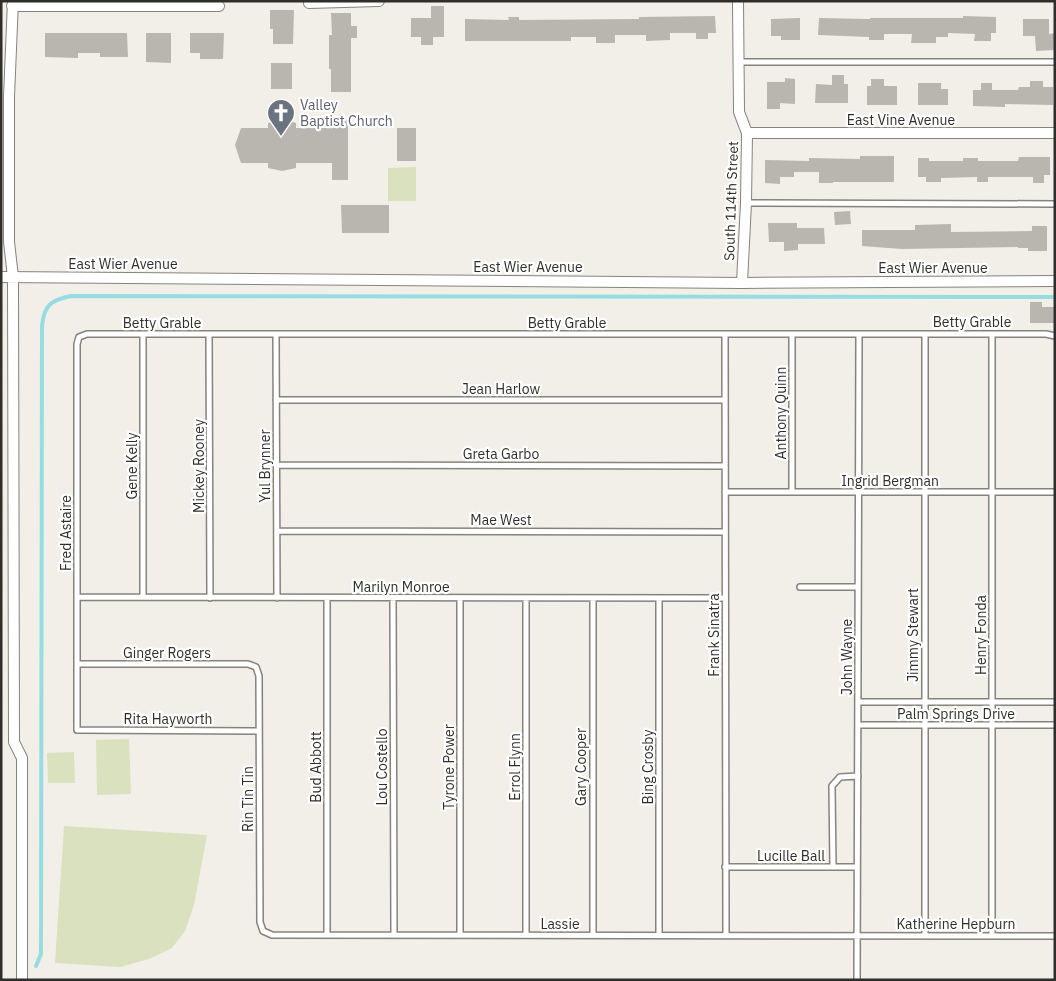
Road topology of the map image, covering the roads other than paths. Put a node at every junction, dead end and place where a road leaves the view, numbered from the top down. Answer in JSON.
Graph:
{"nodes":[{"id":1,"x":379,"y":1,"type":"edge"},
{"id":2,"x":738,"y":1,"type":"edge"},
{"id":3,"x":309,"y":3,"type":"dead end"},
{"id":4,"x":12,"y":4,"type":"edge"},
{"id":5,"x":219,"y":6,"type":"dead end"},
{"id":6,"x":739,"y":62,"type":"junction"},
{"id":7,"x":1055,"y":62,"type":"edge"},
{"id":8,"x":5,"y":97,"type":"edge"},
{"id":9,"x":747,"y":133,"type":"junction"},
{"id":10,"x":1055,"y":134,"type":"edge"},
{"id":11,"x":746,"y":203,"type":"junction"},
{"id":12,"x":1055,"y":204,"type":"edge"},
{"id":13,"x":1,"y":277,"type":"edge"},
{"id":14,"x":13,"y":277,"type":"junction"},
{"id":15,"x":1055,"y":281,"type":"edge"},
{"id":16,"x":742,"y":282,"type":"junction"},
{"id":17,"x":143,"y":334,"type":"junction"},
{"id":18,"x":210,"y":334,"type":"junction"},
{"id":19,"x":276,"y":334,"type":"junction"},
{"id":20,"x":725,"y":334,"type":"junction"},
{"id":21,"x":792,"y":334,"type":"junction"},
{"id":22,"x":859,"y":334,"type":"junction"},
{"id":23,"x":924,"y":334,"type":"junction"},
{"id":24,"x":992,"y":334,"type":"junction"},
{"id":25,"x":80,"y":336,"type":"joint"},
{"id":26,"x":1055,"y":336,"type":"edge"},
{"id":27,"x":276,"y":400,"type":"junction"},
{"id":28,"x":725,"y":400,"type":"junction"},
{"id":29,"x":276,"y":465,"type":"junction"},
{"id":30,"x":725,"y":466,"type":"junction"},
{"id":31,"x":725,"y":492,"type":"junction"},
{"id":32,"x":792,"y":492,"type":"junction"},
{"id":33,"x":858,"y":492,"type":"junction"},
{"id":34,"x":925,"y":492,"type":"junction"},
{"id":35,"x":992,"y":492,"type":"junction"},
{"id":36,"x":1055,"y":492,"type":"edge"},
{"id":37,"x":276,"y":531,"type":"junction"},
{"id":38,"x":725,"y":532,"type":"junction"},
{"id":39,"x":800,"y":586,"type":"dead end"},
{"id":40,"x":858,"y":587,"type":"junction"},
{"id":41,"x":77,"y":597,"type":"junction"},
{"id":42,"x":143,"y":597,"type":"junction"},
{"id":43,"x":210,"y":598,"type":"junction"},
{"id":44,"x":276,"y":598,"type":"junction"},
{"id":45,"x":327,"y":598,"type":"junction"},
{"id":46,"x":393,"y":598,"type":"junction"},
{"id":47,"x":460,"y":598,"type":"junction"},
{"id":48,"x":526,"y":598,"type":"junction"},
{"id":49,"x":592,"y":598,"type":"junction"},
{"id":50,"x":659,"y":598,"type":"junction"},
{"id":51,"x":725,"y":598,"type":"junction"},
{"id":52,"x":77,"y":664,"type":"junction"},
{"id":53,"x":256,"y":667,"type":"joint"},
{"id":54,"x":858,"y":702,"type":"junction"},
{"id":55,"x":925,"y":702,"type":"junction"},
{"id":56,"x":992,"y":702,"type":"junction"},
{"id":57,"x":1055,"y":702,"type":"edge"},
{"id":58,"x":858,"y":725,"type":"junction"},
{"id":59,"x":925,"y":725,"type":"junction"},
{"id":60,"x":992,"y":725,"type":"junction"},
{"id":61,"x":1055,"y":725,"type":"edge"},
{"id":62,"x":77,"y":730,"type":"joint"},
{"id":63,"x":259,"y":730,"type":"junction"},
{"id":64,"x":858,"y":776,"type":"junction"},
{"id":65,"x":726,"y":867,"type":"junction"},
{"id":66,"x":833,"y":867,"type":"junction"},
{"id":67,"x":858,"y":867,"type":"junction"},
{"id":68,"x":263,"y":931,"type":"joint"},
{"id":69,"x":328,"y":935,"type":"junction"},
{"id":70,"x":394,"y":935,"type":"junction"},
{"id":71,"x":460,"y":935,"type":"junction"},
{"id":72,"x":526,"y":935,"type":"junction"},
{"id":73,"x":593,"y":935,"type":"junction"},
{"id":74,"x":659,"y":935,"type":"junction"},
{"id":75,"x":726,"y":935,"type":"junction"},
{"id":76,"x":857,"y":935,"type":"junction"},
{"id":77,"x":925,"y":936,"type":"junction"},
{"id":78,"x":992,"y":936,"type":"junction"},
{"id":79,"x":1055,"y":936,"type":"edge"},
{"id":80,"x":22,"y":980,"type":"edge"},
{"id":81,"x":857,"y":980,"type":"edge"}],
"edges":[{"from":1,"to":3,"type":"street"},
{"from":2,"to":6,"type":"street","name":"South 114th Street"},
{"from":4,"to":5,"type":"street"},
{"from":4,"to":8,"type":"street"},
{"from":6,"to":7,"type":"lane"},
{"from":6,"to":9,"type":"street","name":"South 114th Street"},
{"from":8,"to":14,"type":"street"},
{"from":9,"to":10,"type":"street","name":"East Vine Avenue"},
{"from":9,"to":11,"type":"street","name":"South 114th Street"},
{"from":11,"to":12,"type":"lane"},
{"from":11,"to":16,"type":"street","name":"South 114th Street"},
{"from":13,"to":14,"type":"street","name":"East Wier Avenue"},
{"from":14,"to":16,"type":"street","name":"East Wier Avenue"},
{"from":14,"to":80,"type":"street"},
{"from":15,"to":16,"type":"street","name":"East Wier Avenue"},
{"from":17,"to":18,"type":"lane","name":"Betty Grable"},
{"from":17,"to":25,"type":"lane","name":"Betty Grable"},
{"from":17,"to":42,"type":"lane","name":"Gene Kelly"},
{"from":18,"to":19,"type":"lane","name":"Betty Grable"},
{"from":18,"to":43,"type":"lane","name":"Mickey Rooney"},
{"from":19,"to":20,"type":"lane","name":"Betty Grable"},
{"from":19,"to":27,"type":"lane","name":"Yul Brynner"},
{"from":20,"to":21,"type":"lane","name":"Betty Grable"},
{"from":20,"to":28,"type":"lane","name":"Frank Sinatra"},
{"from":21,"to":22,"type":"lane","name":"Betty Grable"},
{"from":21,"to":32,"type":"lane","name":"Anthony Quinn"},
{"from":22,"to":23,"type":"lane","name":"Betty Grable"},
{"from":22,"to":33,"type":"lane","name":"John Wayne"},
{"from":23,"to":24,"type":"lane","name":"Betty Grable"},
{"from":23,"to":34,"type":"lane","name":"Jimmy Stewart"},
{"from":24,"to":26,"type":"lane","name":"Betty Grable"},
{"from":24,"to":35,"type":"lane","name":"Henry Fonda"},
{"from":25,"to":41,"type":"lane","name":"Fred Astaire"},
{"from":27,"to":28,"type":"lane","name":"Jean Harlow"},
{"from":27,"to":29,"type":"lane","name":"Yul Brynner"},
{"from":28,"to":30,"type":"lane","name":"Frank Sinatra"},
{"from":29,"to":30,"type":"lane","name":"Greta Garbo"},
{"from":29,"to":37,"type":"lane","name":"Yul Brynner"},
{"from":30,"to":31,"type":"lane","name":"Frank Sinatra"},
{"from":31,"to":32,"type":"lane","name":"Ingrid Bergman"},
{"from":31,"to":38,"type":"lane","name":"Frank Sinatra"},
{"from":32,"to":33,"type":"lane","name":"Ingrid Bergman"},
{"from":33,"to":34,"type":"lane","name":"Ingrid Bergman"},
{"from":33,"to":40,"type":"lane","name":"John Wayne"},
{"from":34,"to":35,"type":"lane","name":"Ingrid Bergman"},
{"from":34,"to":55,"type":"lane","name":"Jimmy Stewart"},
{"from":35,"to":36,"type":"lane","name":"Ingrid Bergman"},
{"from":35,"to":56,"type":"lane","name":"Henry Fonda"},
{"from":37,"to":38,"type":"lane","name":"Mae West"},
{"from":37,"to":44,"type":"lane","name":"Yul Brynner"},
{"from":38,"to":51,"type":"lane","name":"Frank Sinatra"},
{"from":39,"to":40,"type":"lane"},
{"from":40,"to":54,"type":"lane","name":"John Wayne"},
{"from":41,"to":42,"type":"lane","name":"Marilyn Monroe"},
{"from":41,"to":52,"type":"lane","name":"Fred Astaire"},
{"from":42,"to":43,"type":"lane","name":"Marilyn Monroe"},
{"from":43,"to":44,"type":"lane","name":"Marilyn Monroe"},
{"from":44,"to":45,"type":"lane","name":"Marilyn Monroe"},
{"from":45,"to":46,"type":"lane","name":"Marilyn Monroe"},
{"from":45,"to":69,"type":"lane","name":"Bud Abbott"},
{"from":46,"to":47,"type":"lane","name":"Marilyn Monroe"},
{"from":46,"to":70,"type":"lane","name":"Lou Costello"},
{"from":47,"to":48,"type":"lane","name":"Marilyn Monroe"},
{"from":47,"to":71,"type":"lane","name":"Tyrone Power"},
{"from":48,"to":49,"type":"lane","name":"Marilyn Monroe"},
{"from":48,"to":72,"type":"lane","name":"Errol Flynn"},
{"from":49,"to":50,"type":"lane","name":"Marilyn Monroe"},
{"from":49,"to":73,"type":"lane","name":"Gary Cooper"},
{"from":50,"to":51,"type":"lane","name":"Marilyn Monroe"},
{"from":50,"to":74,"type":"lane","name":"Bing Crosby"},
{"from":51,"to":65,"type":"lane","name":"Frank Sinatra"},
{"from":52,"to":53,"type":"lane","name":"Ginger Rogers"},
{"from":52,"to":62,"type":"lane","name":"Fred Astaire"},
{"from":53,"to":63,"type":"lane","name":"Rin Tin Tin"},
{"from":54,"to":55,"type":"lane","name":"Palm Springs Drive"},
{"from":54,"to":58,"type":"lane","name":"John Wayne"},
{"from":55,"to":56,"type":"lane","name":"Palm Springs Drive"},
{"from":55,"to":59,"type":"lane","name":"Jimmy Stewart"},
{"from":56,"to":57,"type":"lane","name":"Palm Springs Drive"},
{"from":56,"to":60,"type":"lane","name":"Henry Fonda"},
{"from":58,"to":59,"type":"lane","name":"Palm Springs Drive"},
{"from":58,"to":64,"type":"lane","name":"John Wayne"},
{"from":59,"to":60,"type":"lane","name":"Palm Springs Drive"},
{"from":59,"to":77,"type":"lane","name":"Jimmy Stewart"},
{"from":60,"to":61,"type":"lane","name":"Palm Springs Drive"},
{"from":60,"to":78,"type":"lane","name":"Henry Fonda"},
{"from":62,"to":63,"type":"lane","name":"Rita Hayworth"},
{"from":63,"to":68,"type":"lane","name":"Rin Tin Tin"},
{"from":64,"to":66,"type":"lane"},
{"from":64,"to":67,"type":"lane","name":"John Wayne"},
{"from":65,"to":66,"type":"lane","name":"Lucille Ball"},
{"from":65,"to":75,"type":"lane","name":"Frank Sinatra"},
{"from":66,"to":67,"type":"lane","name":"Lucille Ball"},
{"from":67,"to":76,"type":"lane","name":"John Wayne"},
{"from":68,"to":69,"type":"lane","name":"Lassie"},
{"from":69,"to":70,"type":"lane","name":"Lassie"},
{"from":70,"to":71,"type":"lane","name":"Lassie"},
{"from":71,"to":72,"type":"lane","name":"Lassie"},
{"from":72,"to":73,"type":"lane","name":"Lassie"},
{"from":73,"to":74,"type":"lane","name":"Lassie"},
{"from":74,"to":75,"type":"lane","name":"Lassie"},
{"from":75,"to":76,"type":"lane","name":"Lassie"},
{"from":76,"to":77,"type":"lane","name":"Katherine Hepburn"},
{"from":76,"to":81,"type":"lane","name":"John Wayne"},
{"from":77,"to":78,"type":"lane","name":"Katherine Hepburn"},
{"from":78,"to":79,"type":"lane","name":"Katherine Hepburn"}]}
